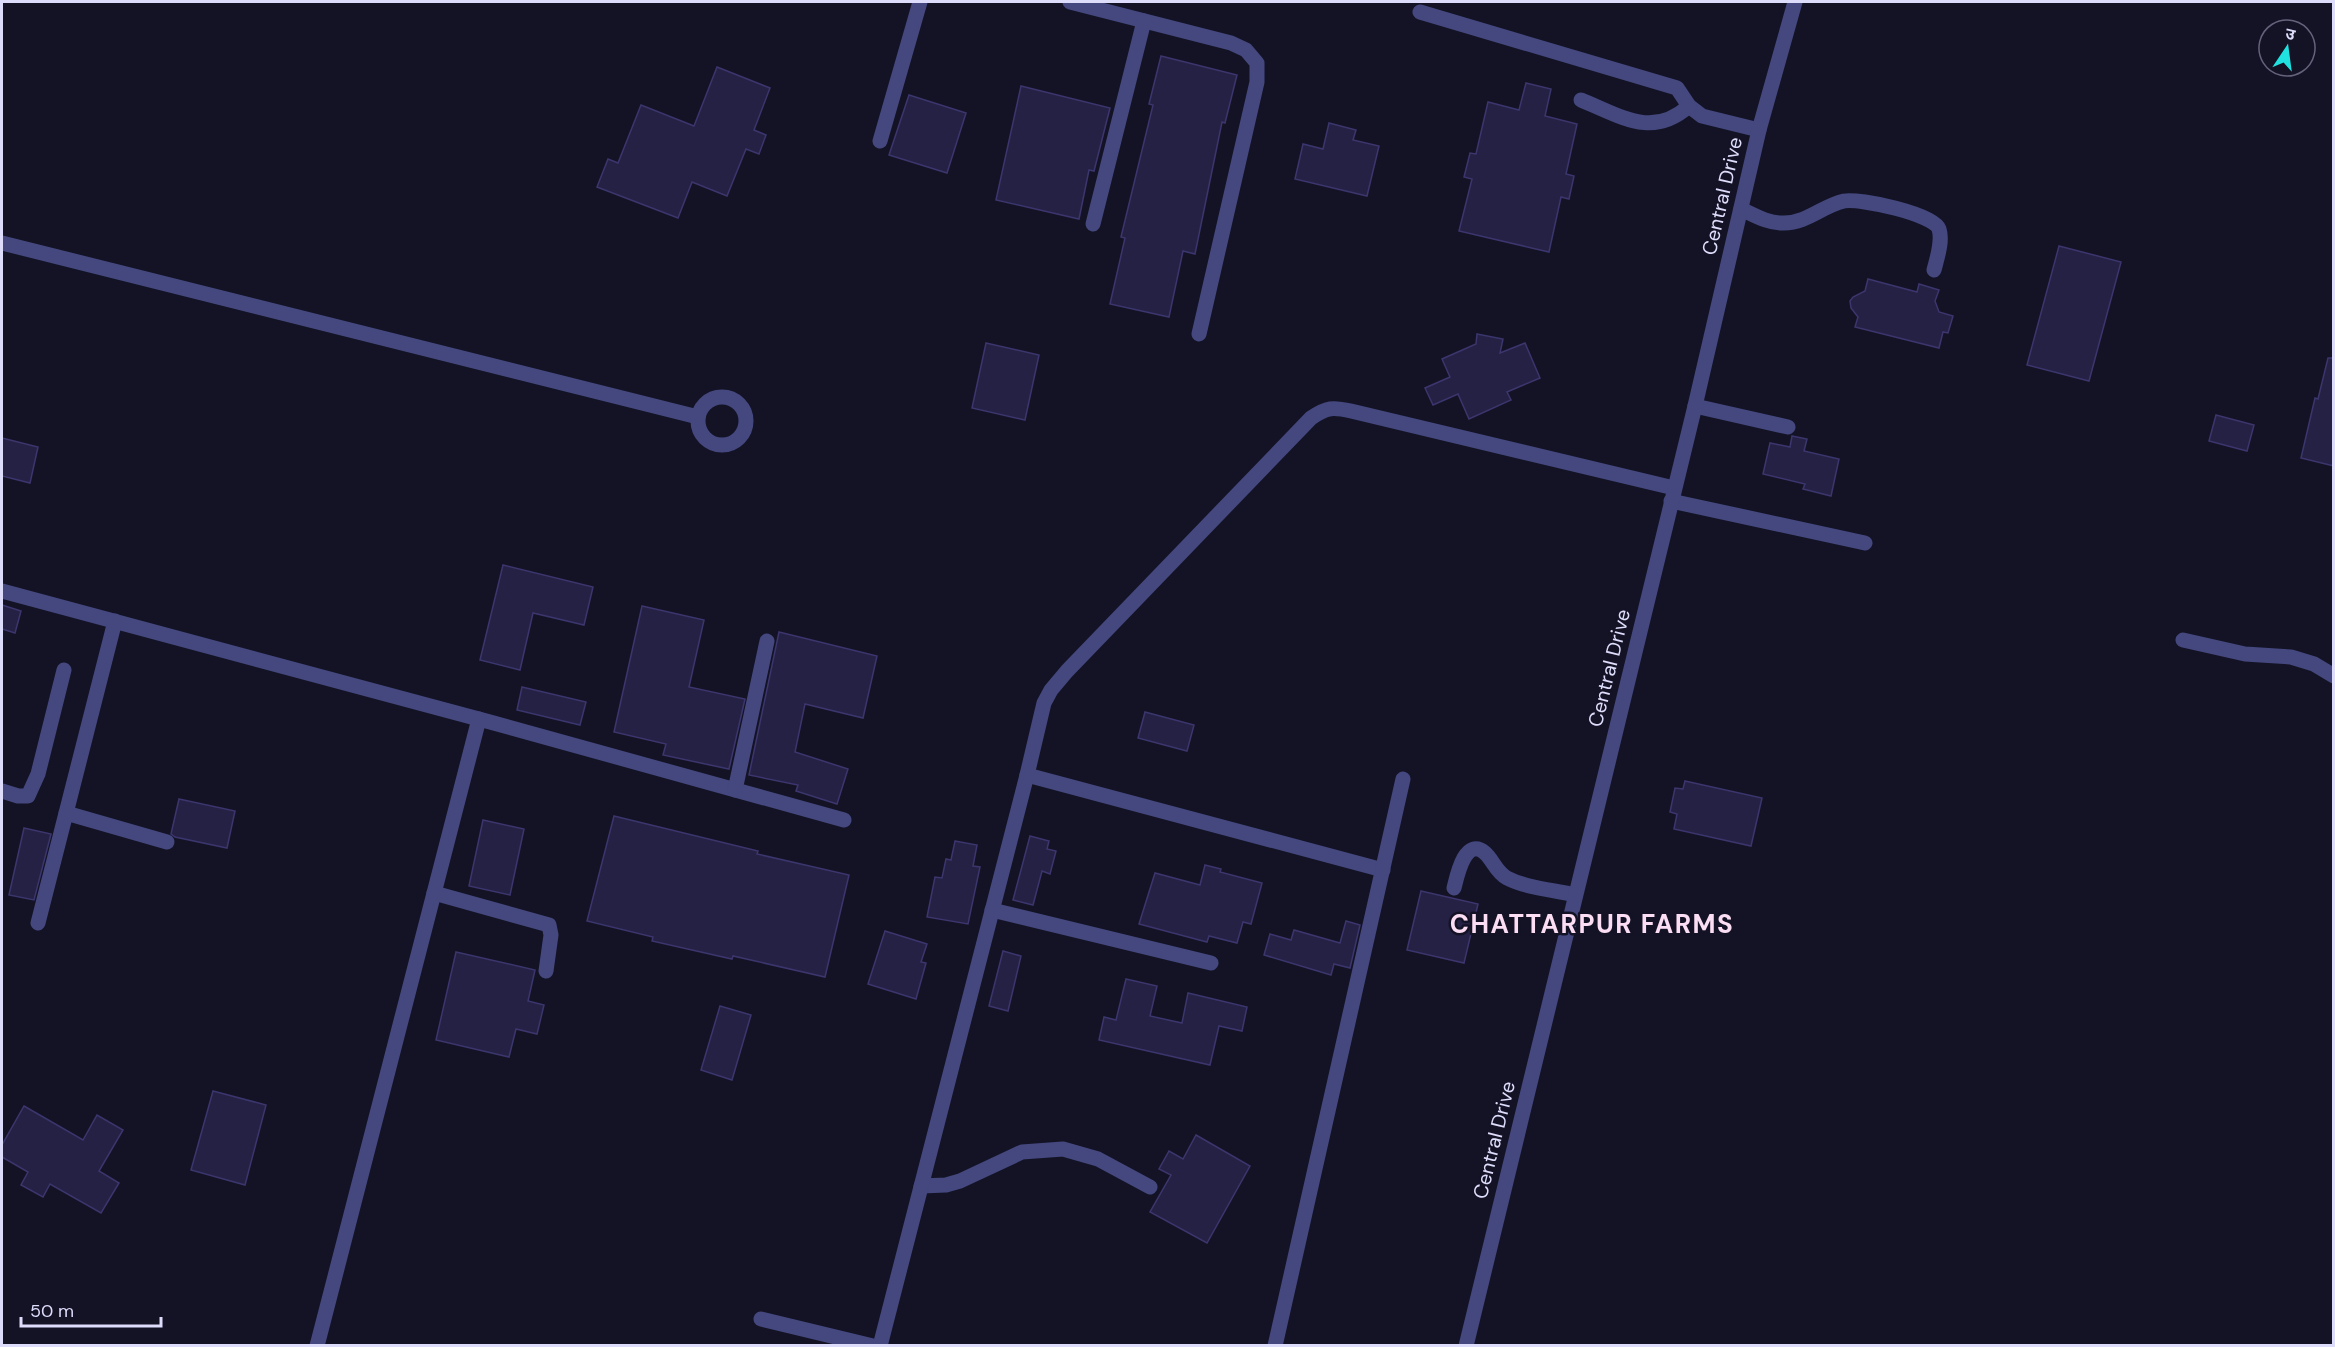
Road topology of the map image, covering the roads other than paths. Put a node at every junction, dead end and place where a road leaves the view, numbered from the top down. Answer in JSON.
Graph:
{"nodes":[{"id":1,"x":920,"y":2,"type":"edge"},
{"id":2,"x":1070,"y":2,"type":"edge"},
{"id":3,"x":1795,"y":2,"type":"edge"},
{"id":4,"x":1420,"y":12,"type":"dead end"},
{"id":5,"x":1143,"y":21,"type":"junction"},
{"id":6,"x":1581,"y":100,"type":"dead end"},
{"id":7,"x":1689,"y":106,"type":"junction"},
{"id":8,"x":1759,"y":130,"type":"junction"},
{"id":9,"x":880,"y":141,"type":"dead end"},
{"id":10,"x":1741,"y":209,"type":"junction"},
{"id":11,"x":1093,"y":224,"type":"dead end"},
{"id":12,"x":2,"y":243,"type":"edge"},
{"id":13,"x":1934,"y":270,"type":"dead end"},
{"id":14,"x":1199,"y":334,"type":"dead end"},
{"id":15,"x":1695,"y":406,"type":"junction"},
{"id":16,"x":698,"y":417,"type":"dead end"},
{"id":17,"x":1788,"y":427,"type":"dead end"},
{"id":18,"x":1673,"y":495,"type":"junction"},
{"id":19,"x":1865,"y":543,"type":"dead end"},
{"id":20,"x":2,"y":591,"type":"edge"},
{"id":21,"x":115,"y":621,"type":"junction"},
{"id":22,"x":767,"y":640,"type":"dead end"},
{"id":23,"x":2183,"y":640,"type":"dead end"},
{"id":24,"x":64,"y":670,"type":"dead end"},
{"id":25,"x":2334,"y":676,"type":"edge"},
{"id":26,"x":479,"y":719,"type":"junction"},
{"id":27,"x":1027,"y":775,"type":"junction"},
{"id":28,"x":1403,"y":779,"type":"dead end"},
{"id":29,"x":735,"y":790,"type":"junction"},
{"id":30,"x":2,"y":791,"type":"edge"},
{"id":31,"x":66,"y":813,"type":"junction"},
{"id":32,"x":844,"y":820,"type":"dead end"},
{"id":33,"x":166,"y":842,"type":"dead end"},
{"id":34,"x":1383,"y":870,"type":"junction"},
{"id":35,"x":1454,"y":888,"type":"dead end"},
{"id":36,"x":434,"y":893,"type":"junction"},
{"id":37,"x":1575,"y":895,"type":"junction"},
{"id":38,"x":992,"y":910,"type":"junction"},
{"id":39,"x":38,"y":923,"type":"dead end"},
{"id":40,"x":1211,"y":963,"type":"dead end"},
{"id":41,"x":546,"y":971,"type":"dead end"},
{"id":42,"x":921,"y":1186,"type":"junction"},
{"id":43,"x":1150,"y":1187,"type":"dead end"},
{"id":44,"x":761,"y":1319,"type":"dead end"},
{"id":45,"x":316,"y":1346,"type":"edge"},
{"id":46,"x":873,"y":1346,"type":"edge"},
{"id":47,"x":880,"y":1346,"type":"edge"},
{"id":48,"x":1275,"y":1346,"type":"edge"},
{"id":49,"x":1466,"y":1346,"type":"edge"}],
"edges":[{"from":1,"to":9,"type":"street"},
{"from":2,"to":5,"type":"street"},
{"from":3,"to":8,"type":"street","name":"Central Drive"},
{"from":4,"to":7,"type":"street"},
{"from":5,"to":11,"type":"street"},
{"from":5,"to":14,"type":"street"},
{"from":6,"to":7,"type":"street"},
{"from":7,"to":8,"type":"street"},
{"from":8,"to":10,"type":"street","name":"Central Drive"},
{"from":10,"to":13,"type":"street"},
{"from":10,"to":15,"type":"street","name":"Central Drive"},
{"from":12,"to":16,"type":"street"},
{"from":15,"to":17,"type":"street"},
{"from":15,"to":18,"type":"street","name":"Central Drive"},
{"from":18,"to":19,"type":"street"},
{"from":18,"to":27,"type":"street"},
{"from":18,"to":37,"type":"street","name":"Central Drive"},
{"from":20,"to":21,"type":"street"},
{"from":21,"to":26,"type":"street"},
{"from":21,"to":31,"type":"street"},
{"from":22,"to":29,"type":"street"},
{"from":23,"to":25,"type":"street"},
{"from":24,"to":30,"type":"street"},
{"from":26,"to":29,"type":"street"},
{"from":26,"to":36,"type":"street"},
{"from":27,"to":34,"type":"street"},
{"from":27,"to":38,"type":"street"},
{"from":28,"to":34,"type":"street"},
{"from":29,"to":32,"type":"street"},
{"from":31,"to":33,"type":"street"},
{"from":31,"to":39,"type":"street"},
{"from":34,"to":48,"type":"street"},
{"from":35,"to":37,"type":"street"},
{"from":36,"to":41,"type":"street"},
{"from":36,"to":45,"type":"street"},
{"from":37,"to":49,"type":"street","name":"Central Drive"},
{"from":38,"to":40,"type":"street"},
{"from":38,"to":42,"type":"street"},
{"from":42,"to":43,"type":"street"},
{"from":42,"to":47,"type":"street"},
{"from":44,"to":46,"type":"street"}]}
